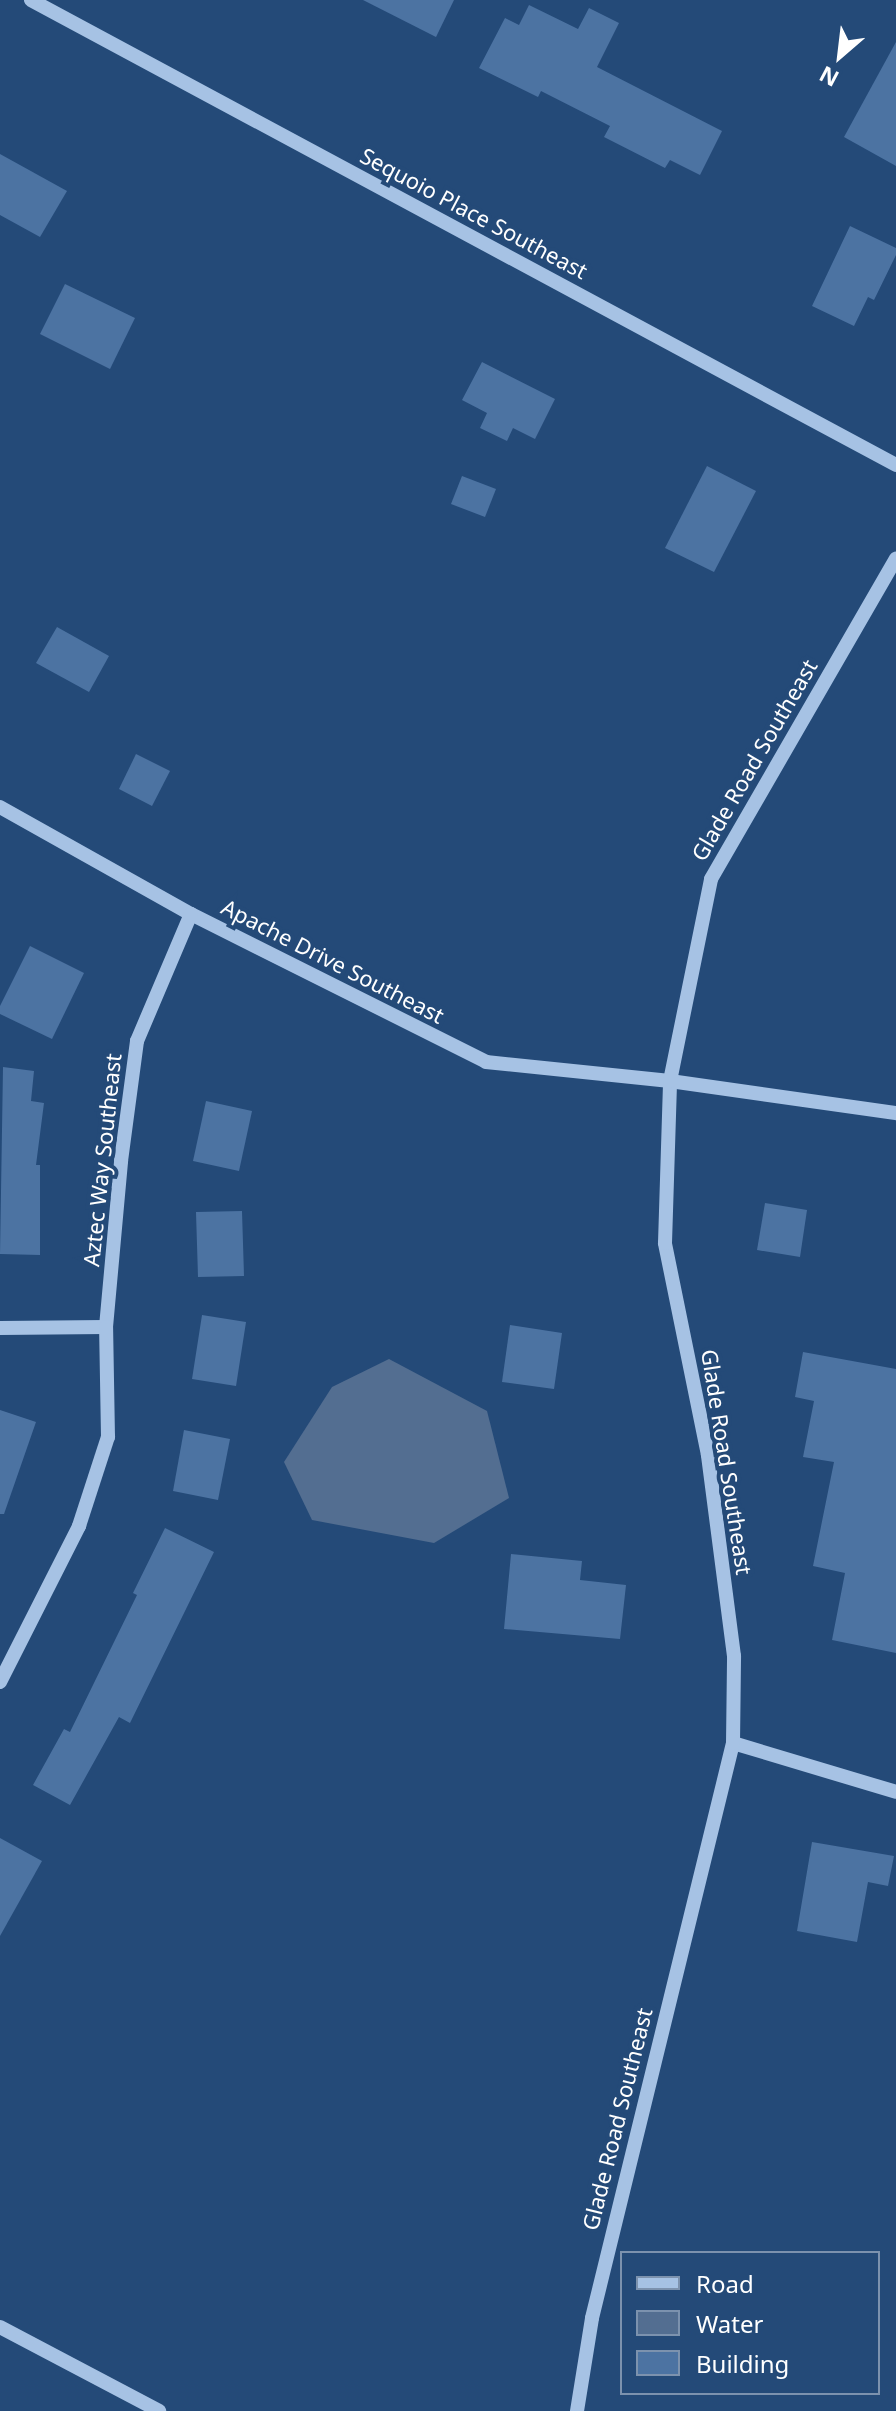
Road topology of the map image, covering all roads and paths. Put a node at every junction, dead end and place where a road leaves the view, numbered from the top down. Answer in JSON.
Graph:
{"nodes":[{"id":1,"x":31,"y":0,"type":"edge"},
{"id":2,"x":896,"y":465,"type":"edge"},
{"id":3,"x":896,"y":558,"type":"edge"},
{"id":4,"x":0,"y":807,"type":"edge"},
{"id":5,"x":191,"y":914,"type":"junction"},
{"id":6,"x":670,"y":1081,"type":"junction"},
{"id":7,"x":896,"y":1113,"type":"edge"},
{"id":8,"x":106,"y":1327,"type":"junction"},
{"id":9,"x":0,"y":1328,"type":"edge"},
{"id":10,"x":0,"y":1682,"type":"edge"},
{"id":11,"x":733,"y":1743,"type":"junction"},
{"id":12,"x":896,"y":1792,"type":"edge"},
{"id":13,"x":0,"y":2327,"type":"edge"},
{"id":14,"x":159,"y":2411,"type":"edge"},
{"id":15,"x":577,"y":2411,"type":"edge"}],
"edges":[{"from":1,"to":2,"type":"street","name":"Sequoio Place Southeast"},
{"from":3,"to":6,"type":"street","name":"Glade Road Southeast"},
{"from":4,"to":5,"type":"street","name":"Apache Drive Southeast"},
{"from":5,"to":6,"type":"street","name":"Apache Drive Southeast"},
{"from":5,"to":8,"type":"street","name":"Aztec Way Southeast"},
{"from":6,"to":7,"type":"street","name":"Apache Drive Southeast"},
{"from":6,"to":11,"type":"street","name":"Glade Road Southeast"},
{"from":8,"to":9,"type":"street"},
{"from":8,"to":10,"type":"street","name":"Aztec Way Southeast"},
{"from":11,"to":12,"type":"street"},
{"from":11,"to":15,"type":"street","name":"Glade Road Southeast"},
{"from":13,"to":14,"type":"street"}]}
